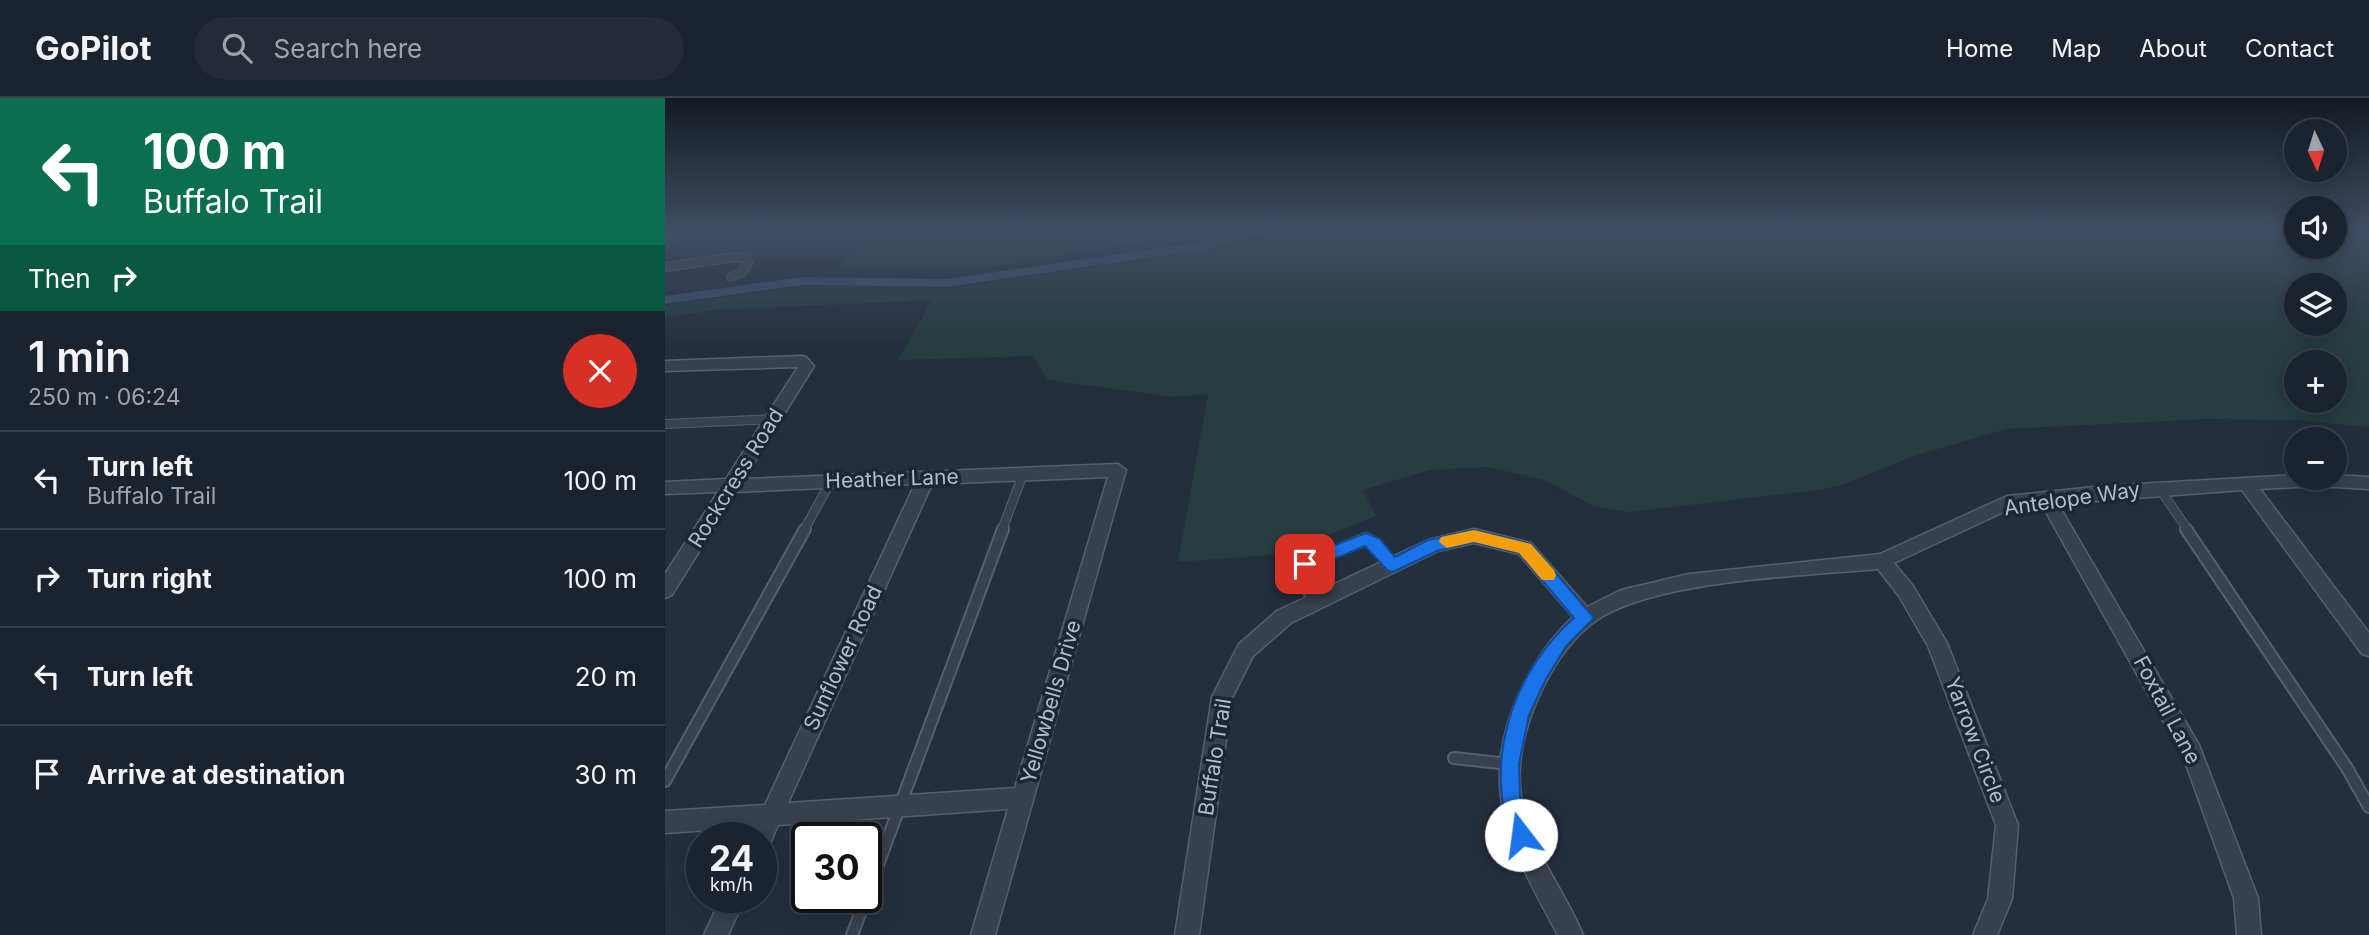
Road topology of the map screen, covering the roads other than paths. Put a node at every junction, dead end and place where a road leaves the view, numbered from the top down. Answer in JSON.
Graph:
{"nodes":[{"id":1,"x":744,"y":269,"type":"edge"},
{"id":2,"x":731,"y":276,"type":"dead end"},
{"id":3,"x":665,"y":366,"type":"edge"},
{"id":4,"x":773,"y":419,"type":"junction"},
{"id":5,"x":665,"y":424,"type":"edge"},
{"id":6,"x":1118,"y":470,"type":"joint"},
{"id":7,"x":1023,"y":474,"type":"junction"},
{"id":8,"x":926,"y":478,"type":"junction"},
{"id":9,"x":831,"y":481,"type":"junction"},
{"id":10,"x":2246,"y":483,"type":"junction"},
{"id":11,"x":2369,"y":483,"type":"edge"},
{"id":12,"x":732,"y":485,"type":"junction"},
{"id":13,"x":665,"y":488,"type":"edge"},
{"id":14,"x":2159,"y":488,"type":"junction"},
{"id":15,"x":2047,"y":499,"type":"junction"},
{"id":16,"x":1882,"y":561,"type":"junction"},
{"id":17,"x":1393,"y":565,"type":"junction"},
{"id":18,"x":665,"y":590,"type":"edge"},
{"id":19,"x":1315,"y":603,"type":"junction"},
{"id":20,"x":1585,"y":618,"type":"junction"},
{"id":21,"x":2369,"y":648,"type":"edge"},
{"id":22,"x":1454,"y":758,"type":"dead end"},
{"id":23,"x":1509,"y":764,"type":"junction"},
{"id":24,"x":665,"y":781,"type":"edge"},
{"id":25,"x":1023,"y":798,"type":"junction"},
{"id":26,"x":900,"y":806,"type":"junction"},
{"id":27,"x":2369,"y":807,"type":"edge"},
{"id":28,"x":772,"y":815,"type":"junction"},
{"id":29,"x":665,"y":821,"type":"edge"},
{"id":30,"x":769,"y":822,"type":"edge"},
{"id":31,"x":882,"y":854,"type":"edge"},
{"id":32,"x":726,"y":913,"type":"edge"},
{"id":33,"x":860,"y":913,"type":"edge"},
{"id":34,"x":1568,"y":934,"type":"edge"},
{"id":35,"x":716,"y":935,"type":"edge"},
{"id":36,"x":852,"y":935,"type":"edge"},
{"id":37,"x":983,"y":935,"type":"edge"},
{"id":38,"x":1187,"y":935,"type":"edge"},
{"id":39,"x":1985,"y":935,"type":"edge"},
{"id":40,"x":2249,"y":935,"type":"edge"}],
"edges":[{"from":1,"to":2,"type":"lane"},
{"from":3,"to":4,"type":"street","name":"Rockcress Road"},
{"from":4,"to":5,"type":"lane"},
{"from":4,"to":12,"type":"street","name":"Rockcress Road"},
{"from":6,"to":7,"type":"street","name":"Heather Lane"},
{"from":6,"to":25,"type":"street","name":"Yellowbells Drive"},
{"from":7,"to":8,"type":"street","name":"Heather Lane"},
{"from":7,"to":26,"type":"lane"},
{"from":8,"to":9,"type":"street","name":"Heather Lane"},
{"from":8,"to":28,"type":"street","name":"Sunflower Road"},
{"from":9,"to":12,"type":"street","name":"Heather Lane"},
{"from":9,"to":24,"type":"lane"},
{"from":10,"to":11,"type":"street","name":"Antelope Way"},
{"from":10,"to":14,"type":"street","name":"Antelope Way"},
{"from":10,"to":21,"type":"street"},
{"from":12,"to":13,"type":"street","name":"Heather Lane"},
{"from":12,"to":18,"type":"street","name":"Rockcress Road"},
{"from":14,"to":15,"type":"street","name":"Antelope Way"},
{"from":14,"to":27,"type":"lane"},
{"from":15,"to":16,"type":"street","name":"Antelope Way"},
{"from":15,"to":40,"type":"street","name":"Foxtail Lane"},
{"from":16,"to":20,"type":"street","name":"Antelope Way"},
{"from":16,"to":39,"type":"street","name":"Yarrow Circle"},
{"from":17,"to":19,"type":"street","name":"Buffalo Trail"},
{"from":17,"to":19,"type":"lane"},
{"from":17,"to":20,"type":"street","name":"Buffalo Trail"},
{"from":19,"to":38,"type":"street","name":"Buffalo Trail"},
{"from":20,"to":23,"type":"street"},
{"from":22,"to":23,"type":"lane"},
{"from":23,"to":34,"type":"street"},
{"from":25,"to":26,"type":"street"},
{"from":25,"to":37,"type":"street","name":"Yellowbells Drive"},
{"from":26,"to":28,"type":"street"},
{"from":26,"to":31,"type":"lane"},
{"from":28,"to":29,"type":"street"},
{"from":28,"to":30,"type":"street","name":"Sunflower Road"},
{"from":32,"to":35,"type":"street"},
{"from":33,"to":36,"type":"lane"}]}
